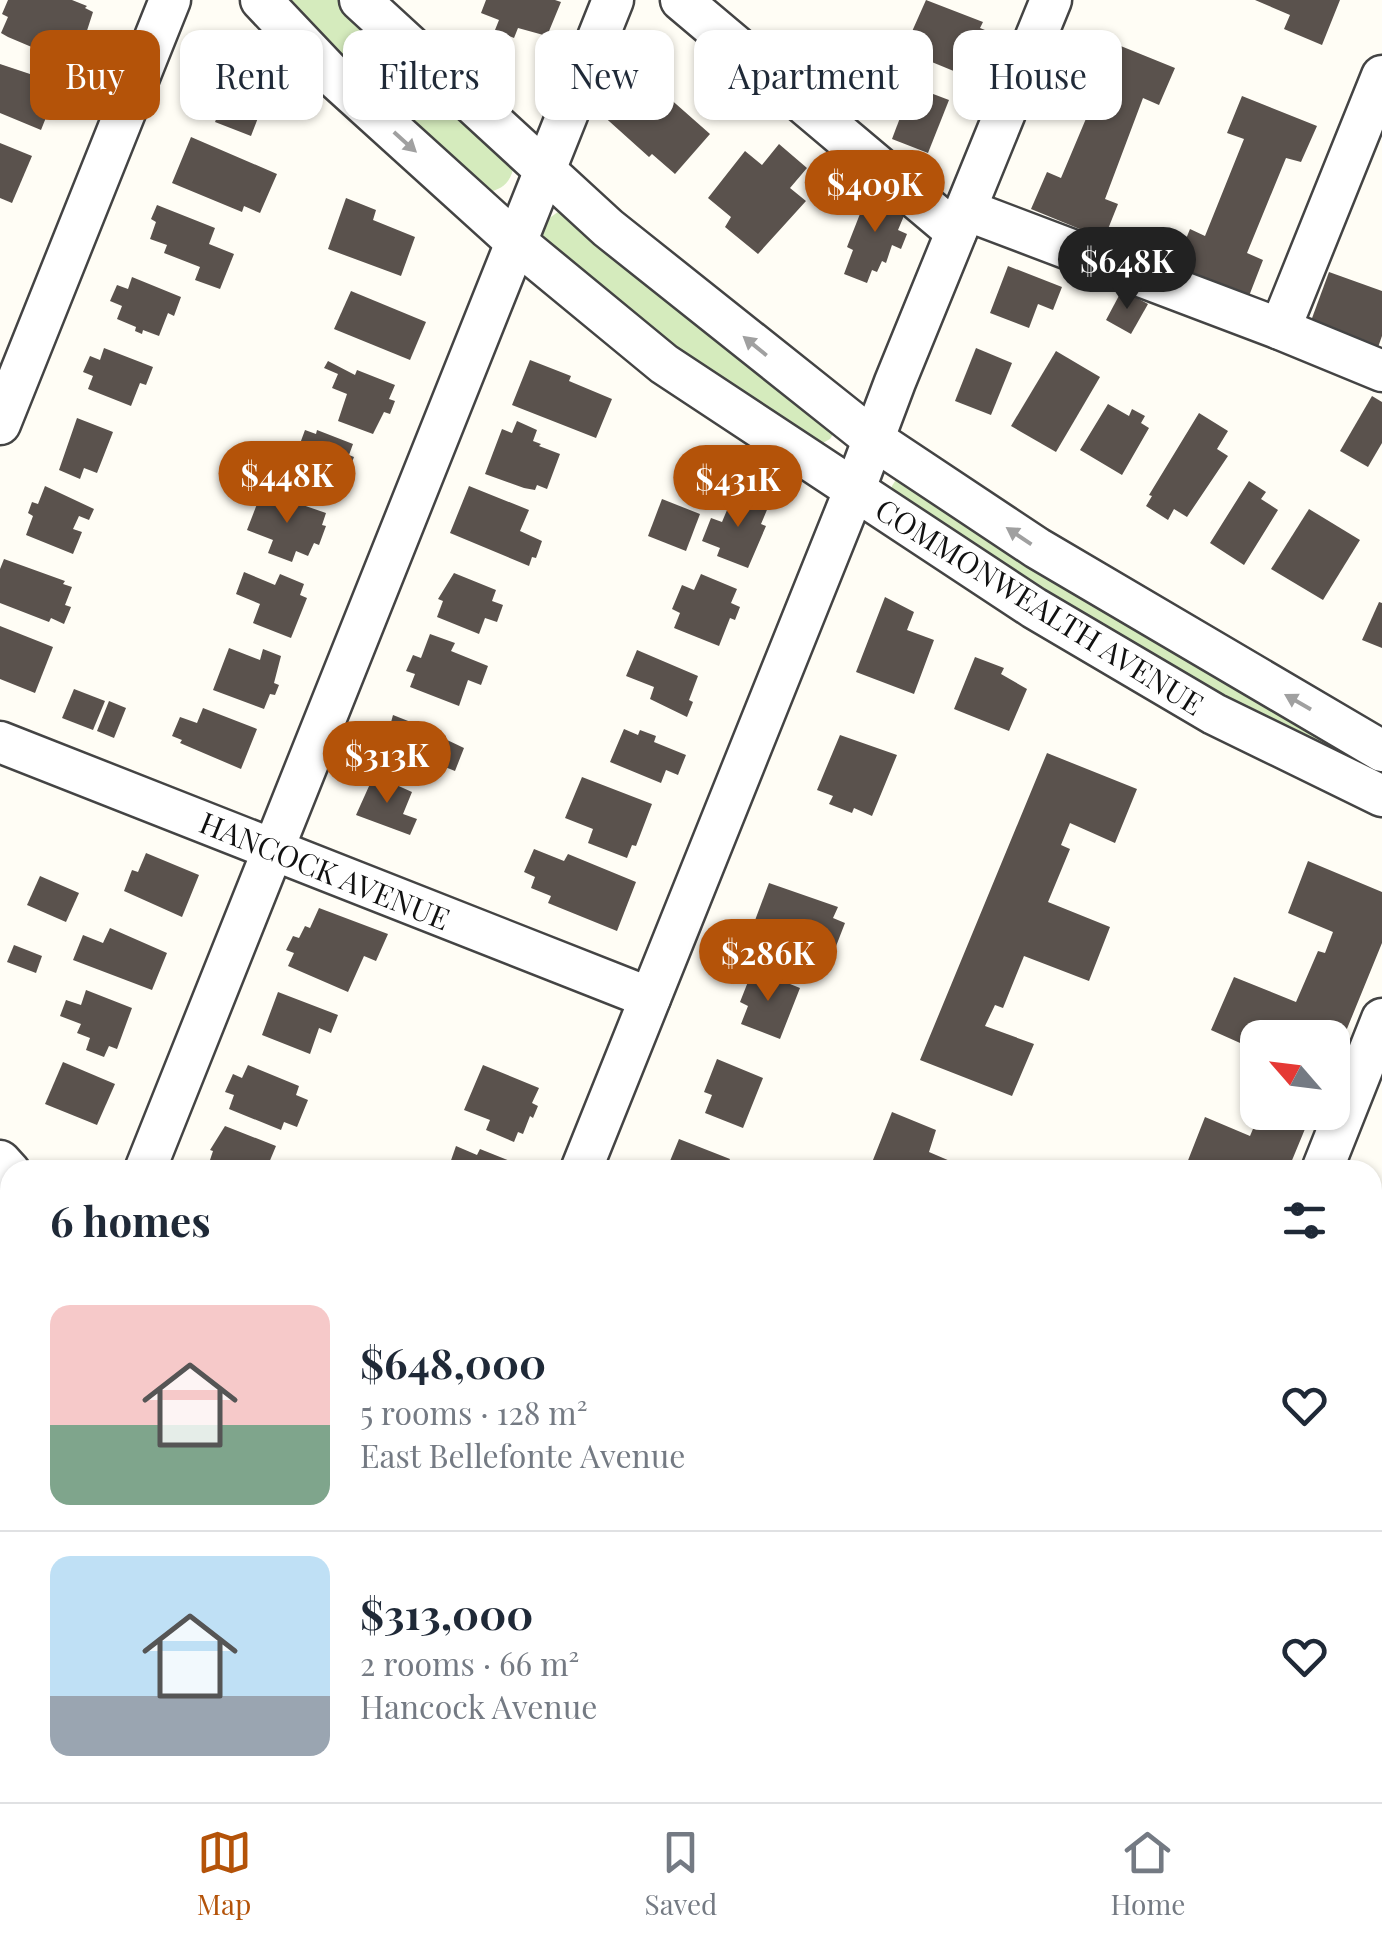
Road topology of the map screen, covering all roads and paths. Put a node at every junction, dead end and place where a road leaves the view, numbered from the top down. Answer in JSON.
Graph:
{"nodes":[{"id":1,"x":170,"y":0,"type":"edge"},
{"id":2,"x":261,"y":0,"type":"edge"},
{"id":3,"x":360,"y":0,"type":"edge"},
{"id":4,"x":613,"y":0,"type":"edge"},
{"id":5,"x":682,"y":0,"type":"edge"},
{"id":6,"x":1051,"y":0,"type":"edge"},
{"id":7,"x":1382,"y":76,"type":"edge"},
{"id":8,"x":544,"y":172,"type":"junction"},
{"id":9,"x":961,"y":221,"type":"junction"},
{"id":10,"x":516,"y":242,"type":"junction"},
{"id":11,"x":1280,"y":328,"type":"junction"},
{"id":12,"x":1382,"y":371,"type":"edge"},
{"id":13,"x":0,"y":424,"type":"edge"},
{"id":14,"x":873,"y":439,"type":"junction"},
{"id":15,"x":854,"y":490,"type":"junction"},
{"id":16,"x":0,"y":742,"type":"edge"},
{"id":17,"x":1382,"y":751,"type":"edge"},
{"id":18,"x":1382,"y":796,"type":"edge"},
{"id":19,"x":274,"y":850,"type":"junction"},
{"id":20,"x":650,"y":998,"type":"junction"},
{"id":21,"x":1382,"y":1018,"type":"edge"},
{"id":22,"x":149,"y":1160,"type":"edge"},
{"id":23,"x":585,"y":1160,"type":"edge"},
{"id":24,"x":1326,"y":1160,"type":"edge"}],
"edges":[{"from":1,"to":13,"type":"street"},
{"from":2,"to":10,"type":"street","name":"COMMONWEALTH AVENUE","one_way":true},
{"from":3,"to":8,"type":"street","name":"COMMONWEALTH AVENUE"},
{"from":4,"to":8,"type":"street"},
{"from":5,"to":9,"type":"street"},
{"from":6,"to":9,"type":"street"},
{"from":7,"to":11,"type":"street"},
{"from":8,"to":10,"type":"street"},
{"from":14,"to":8,"type":"street","name":"COMMONWEALTH AVENUE","one_way":true},
{"from":9,"to":11,"type":"street"},
{"from":9,"to":14,"type":"street"},
{"from":10,"to":15,"type":"street","name":"COMMONWEALTH AVENUE"},
{"from":10,"to":19,"type":"street"},
{"from":11,"to":12,"type":"street"},
{"from":14,"to":15,"type":"street"},
{"from":17,"to":14,"type":"street","name":"COMMONWEALTH AVENUE","one_way":true},
{"from":15,"to":18,"type":"street","name":"COMMONWEALTH AVENUE"},
{"from":15,"to":20,"type":"street"},
{"from":16,"to":19,"type":"street","name":"HANCOCK AVENUE"},
{"from":19,"to":20,"type":"street","name":"HANCOCK AVENUE"},
{"from":19,"to":22,"type":"street"},
{"from":20,"to":23,"type":"street"},
{"from":21,"to":24,"type":"street"}]}
